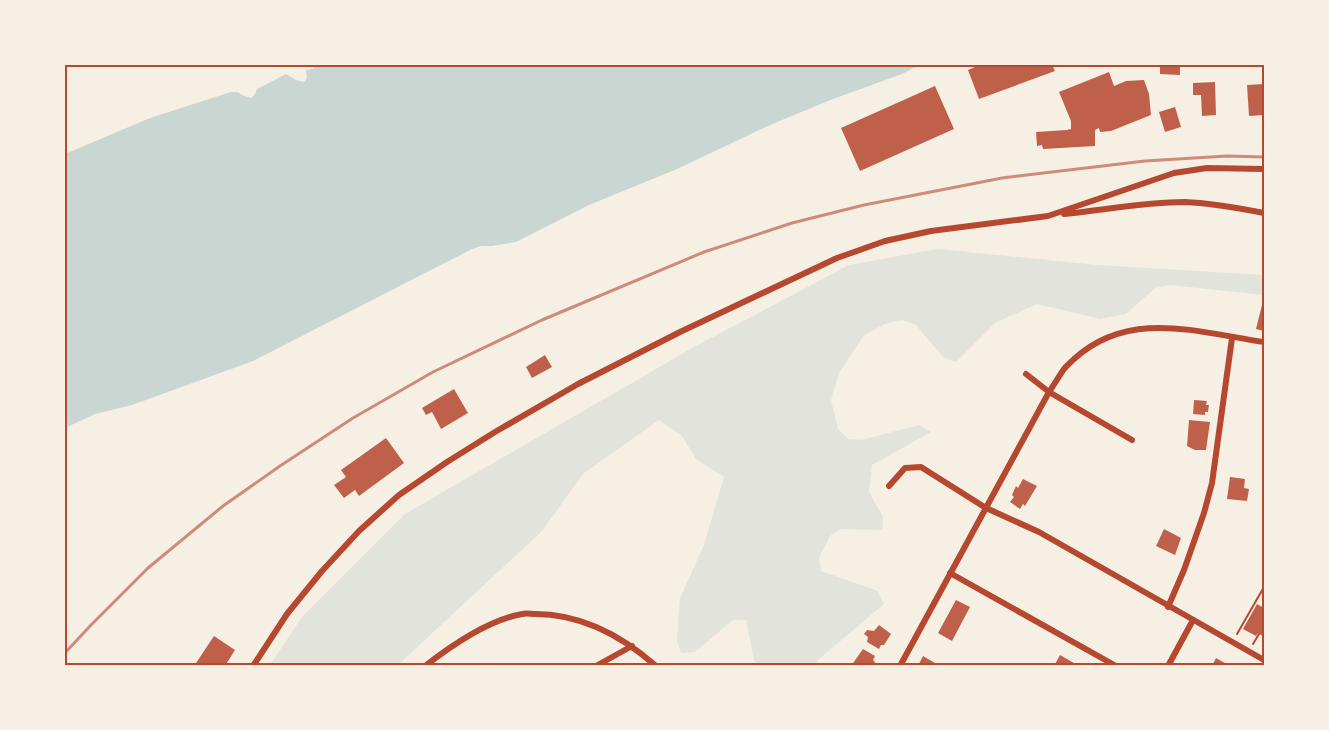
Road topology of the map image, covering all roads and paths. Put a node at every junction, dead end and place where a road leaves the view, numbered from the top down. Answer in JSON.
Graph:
{"nodes":[{"id":1,"x":1264,"y":169,"type":"edge"},
{"id":2,"x":1264,"y":213,"type":"edge"},
{"id":3,"x":1048,"y":216,"type":"junction"},
{"id":4,"x":1232,"y":338,"type":"junction"},
{"id":5,"x":1264,"y":342,"type":"edge"},
{"id":6,"x":1026,"y":374,"type":"dead end"},
{"id":7,"x":1050,"y":392,"type":"junction"},
{"id":8,"x":1132,"y":440,"type":"dead end"},
{"id":9,"x":889,"y":486,"type":"dead end"},
{"id":10,"x":986,"y":507,"type":"junction"},
{"id":11,"x":950,"y":573,"type":"junction"},
{"id":12,"x":1264,"y":587,"type":"edge"},
{"id":13,"x":1260,"y":596,"type":"junction"},
{"id":14,"x":1264,"y":599,"type":"edge"},
{"id":15,"x":1168,"y":607,"type":"junction"},
{"id":16,"x":1193,"y":620,"type":"junction"},
{"id":17,"x":1259,"y":634,"type":"dead end"},
{"id":18,"x":1232,"y":643,"type":"junction"},
{"id":19,"x":632,"y":646,"type":"junction"},
{"id":20,"x":1248,"y":652,"type":"junction"},
{"id":21,"x":1264,"y":660,"type":"edge"},
{"id":22,"x":253,"y":666,"type":"edge"},
{"id":23,"x":425,"y":666,"type":"edge"},
{"id":24,"x":596,"y":666,"type":"edge"},
{"id":25,"x":656,"y":666,"type":"edge"},
{"id":26,"x":900,"y":666,"type":"edge"},
{"id":27,"x":1116,"y":666,"type":"edge"},
{"id":28,"x":1168,"y":666,"type":"edge"}],
"edges":[{"from":1,"to":3,"type":"street"},
{"from":2,"to":3,"type":"street"},
{"from":3,"to":22,"type":"street"},
{"from":4,"to":5,"type":"street"},
{"from":4,"to":7,"type":"street"},
{"from":4,"to":15,"type":"street"},
{"from":6,"to":7,"type":"street"},
{"from":7,"to":8,"type":"street"},
{"from":7,"to":10,"type":"street"},
{"from":9,"to":10,"type":"street"},
{"from":10,"to":11,"type":"street"},
{"from":10,"to":15,"type":"street"},
{"from":11,"to":26,"type":"street"},
{"from":11,"to":27,"type":"street"},
{"from":12,"to":13,"type":"path"},
{"from":13,"to":14,"type":"path"},
{"from":13,"to":18,"type":"path"},
{"from":15,"to":16,"type":"street"},
{"from":16,"to":18,"type":"street"},
{"from":16,"to":28,"type":"street"},
{"from":17,"to":20,"type":"path"},
{"from":18,"to":20,"type":"street"},
{"from":19,"to":23,"type":"street"},
{"from":19,"to":24,"type":"street"},
{"from":19,"to":25,"type":"street"},
{"from":20,"to":21,"type":"street"}]}
